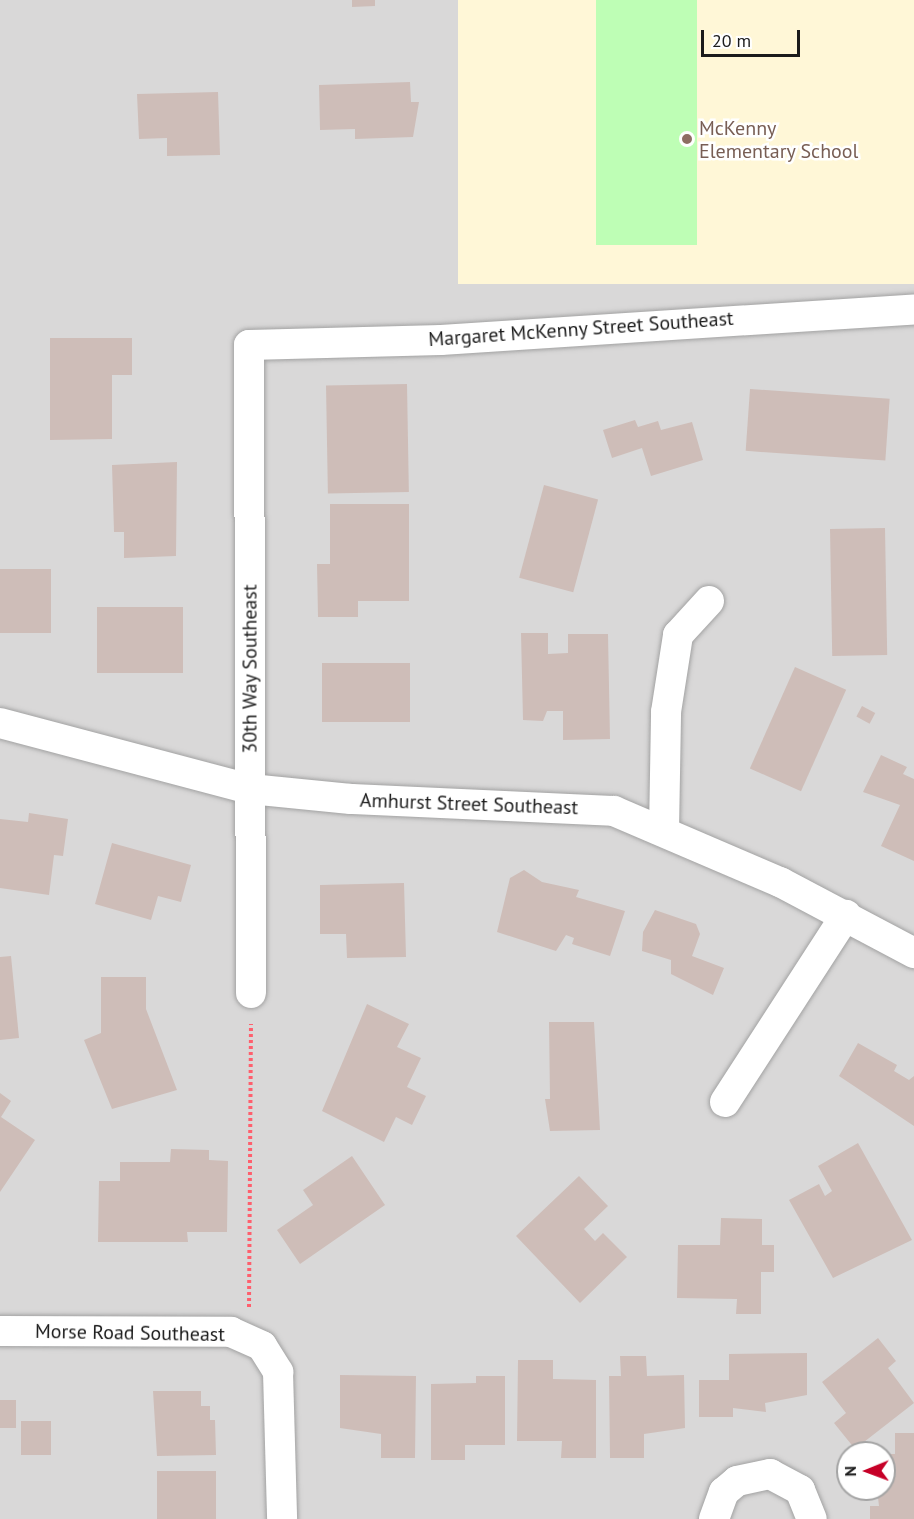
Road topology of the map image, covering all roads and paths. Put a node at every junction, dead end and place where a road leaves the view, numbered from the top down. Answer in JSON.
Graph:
{"nodes":[{"id":1,"x":914,"y":309,"type":"edge"},
{"id":2,"x":249,"y":345,"type":"joint"},
{"id":3,"x":709,"y":601,"type":"dead end"},
{"id":4,"x":0,"y":723,"type":"edge"},
{"id":5,"x":250,"y":789,"type":"junction"},
{"id":6,"x":664,"y":831,"type":"junction"},
{"id":7,"x":846,"y":915,"type":"junction"},
{"id":8,"x":914,"y":953,"type":"edge"},
{"id":9,"x":251,"y":993,"type":"joint"},
{"id":10,"x":725,"y":1102,"type":"dead end"},
{"id":11,"x":0,"y":1331,"type":"edge"},
{"id":12,"x":231,"y":1332,"type":"junction"},
{"id":13,"x":282,"y":1519,"type":"edge"},
{"id":14,"x":714,"y":1519,"type":"edge"},
{"id":15,"x":812,"y":1519,"type":"edge"}],
"edges":[{"from":1,"to":2,"type":"street","name":"Margaret McKenny Street Southeast"},
{"from":2,"to":5,"type":"street","name":"30th Way Southeast"},
{"from":3,"to":6,"type":"street"},
{"from":4,"to":5,"type":"street","name":"Amhurst Street Southeast"},
{"from":5,"to":6,"type":"street","name":"Amhurst Street Southeast"},
{"from":5,"to":9,"type":"street","name":"30th Way Southeast"},
{"from":6,"to":7,"type":"street","name":"Amhurst Street Southeast"},
{"from":7,"to":8,"type":"street","name":"Amhurst Street Southeast"},
{"from":7,"to":10,"type":"street"},
{"from":9,"to":12,"type":"path"},
{"from":11,"to":12,"type":"street","name":"Morse Road Southeast"},
{"from":12,"to":13,"type":"street","name":"Morse Road Southeast"},
{"from":14,"to":15,"type":"street"}]}
